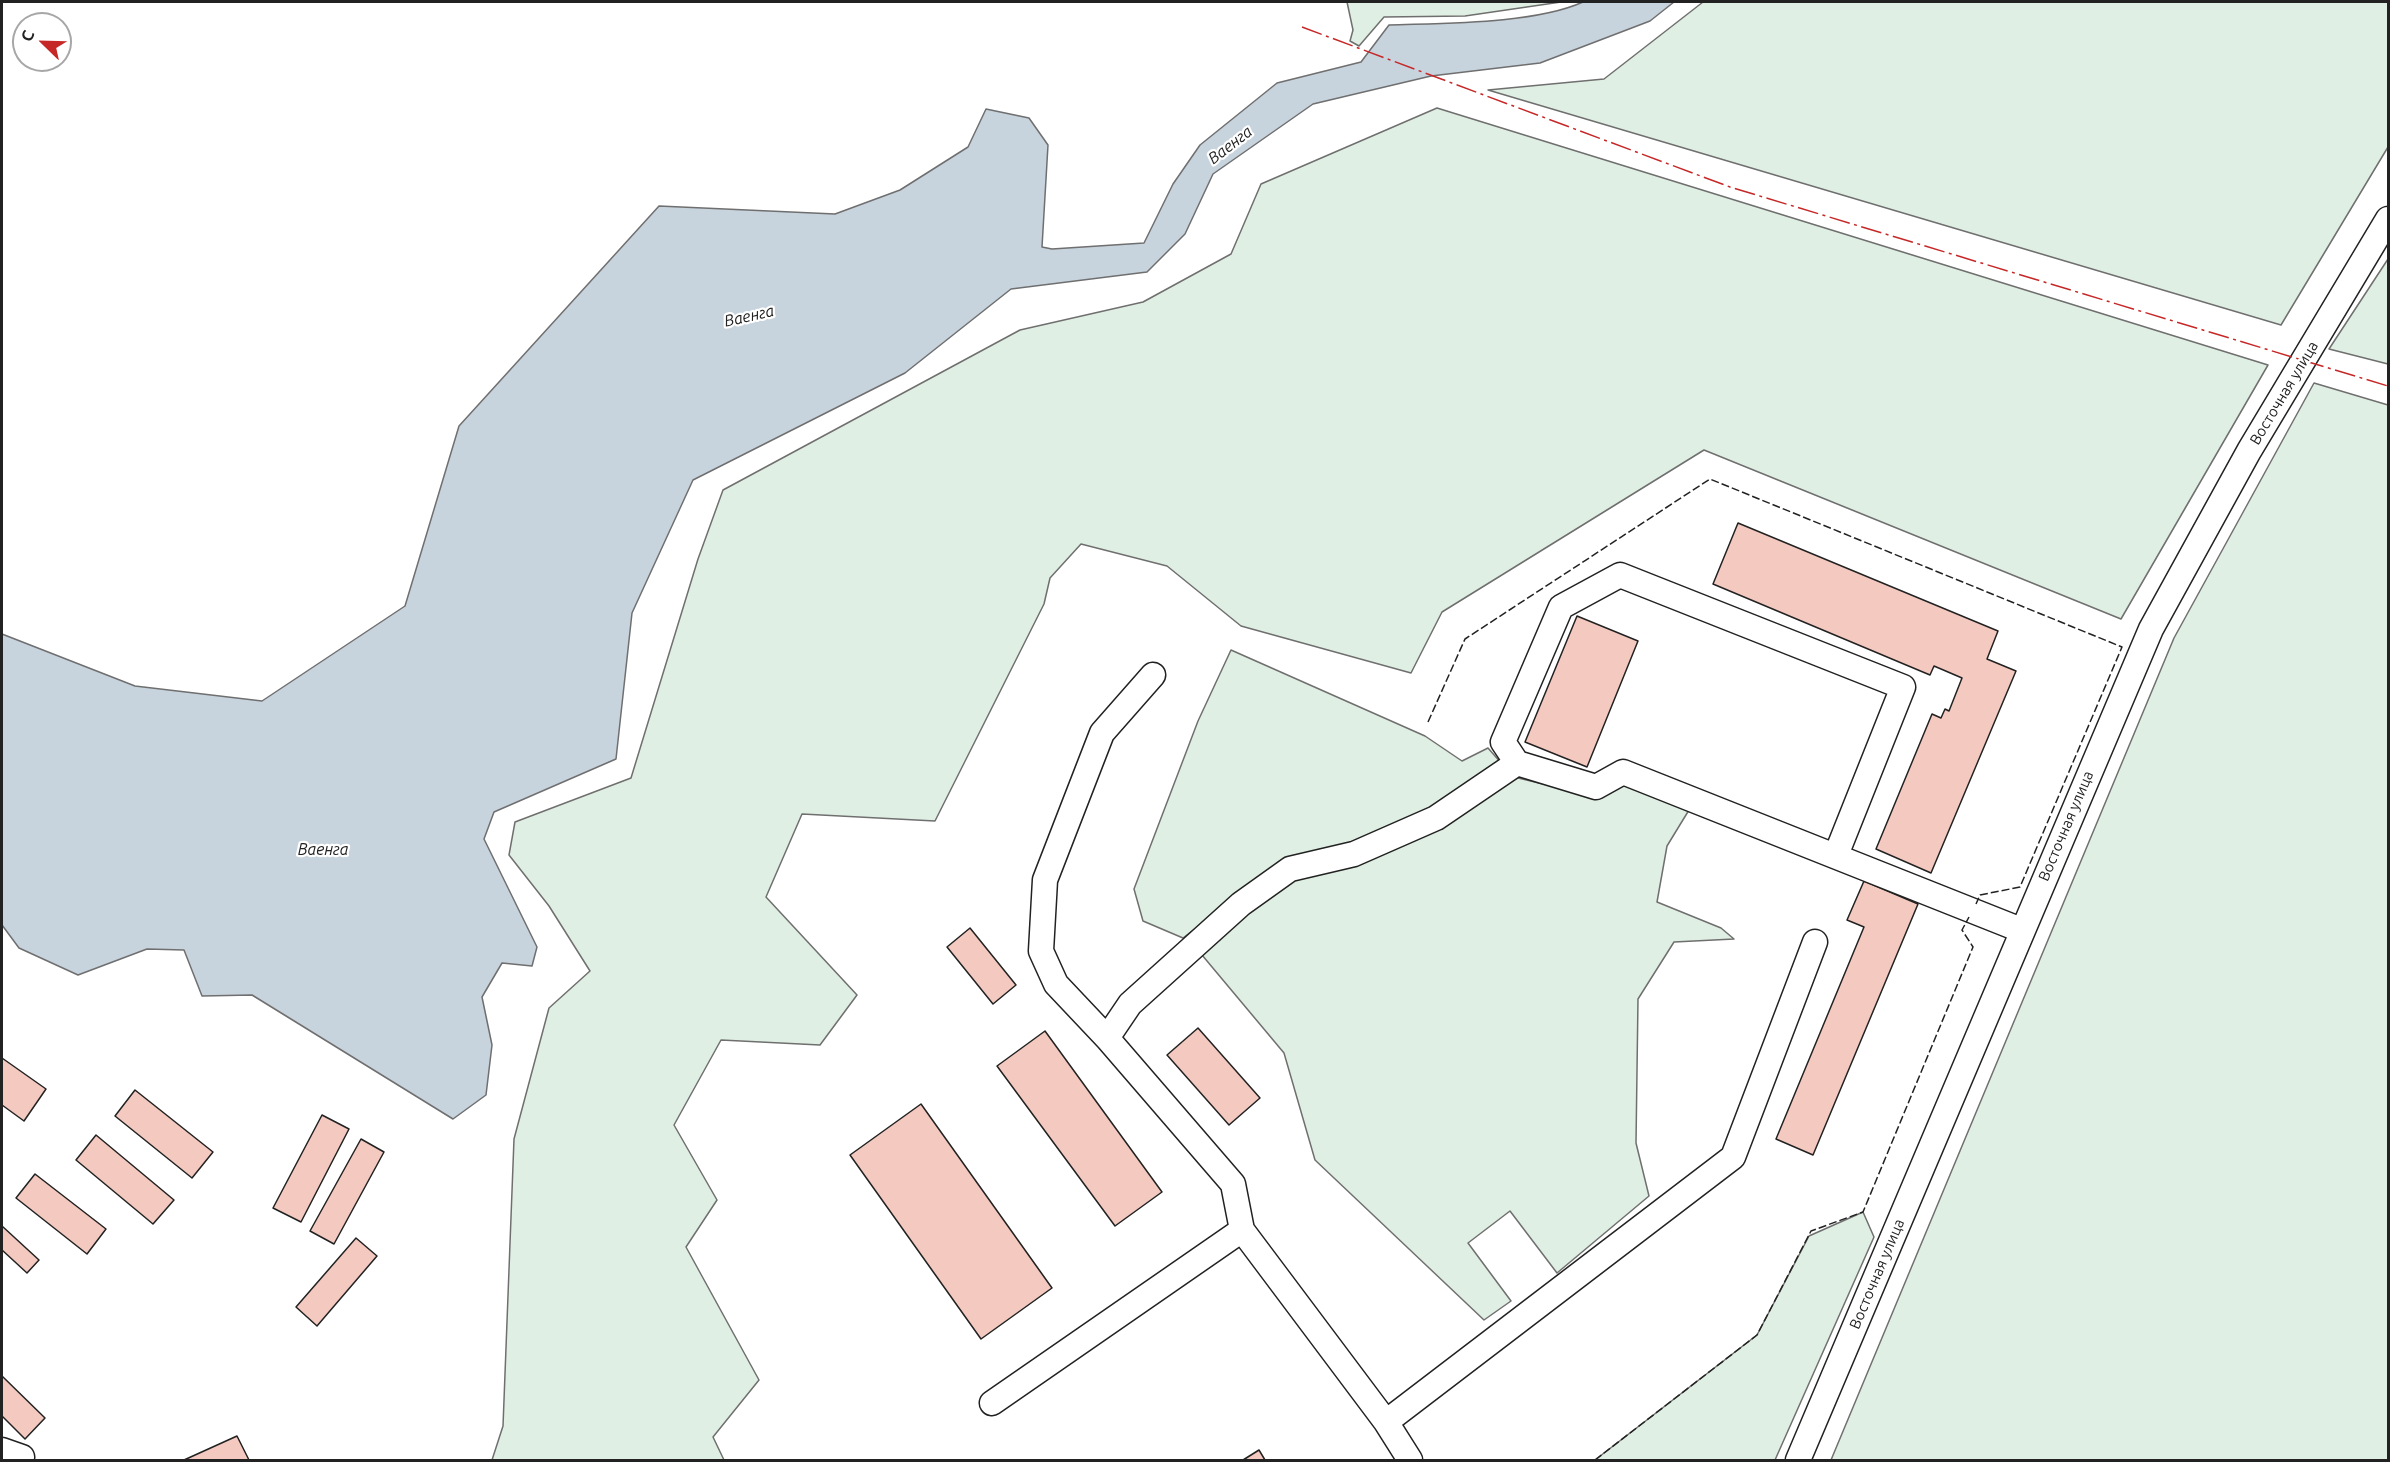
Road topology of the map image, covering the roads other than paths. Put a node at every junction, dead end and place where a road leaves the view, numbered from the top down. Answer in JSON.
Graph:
{"nodes":[{"id":1,"x":2388,"y":219,"type":"edge"},
{"id":2,"x":1153,"y":675,"type":"dead end"},
{"id":3,"x":1517,"y":763,"type":"junction"},
{"id":4,"x":1836,"y":855,"type":"junction"},
{"id":5,"x":2022,"y":930,"type":"junction"},
{"id":6,"x":1815,"y":942,"type":"dead end"},
{"id":7,"x":1107,"y":1038,"type":"junction"},
{"id":8,"x":1242,"y":1230,"type":"junction"},
{"id":9,"x":992,"y":1403,"type":"dead end"},
{"id":10,"x":1386,"y":1422,"type":"junction"},
{"id":11,"x":1410,"y":1461,"type":"edge"},
{"id":12,"x":1798,"y":1461,"type":"edge"}],
"edges":[{"from":1,"to":5,"type":"street","name":"Восточная улица"},
{"from":2,"to":7,"type":"street"},
{"from":3,"to":4,"type":"street"},
{"from":3,"to":4,"type":"street"},
{"from":3,"to":7,"type":"street"},
{"from":4,"to":5,"type":"street"},
{"from":5,"to":12,"type":"street","name":"Восточная улица"},
{"from":6,"to":10,"type":"street"},
{"from":7,"to":8,"type":"street"},
{"from":8,"to":9,"type":"street"},
{"from":8,"to":10,"type":"street"},
{"from":10,"to":11,"type":"street"}]}
